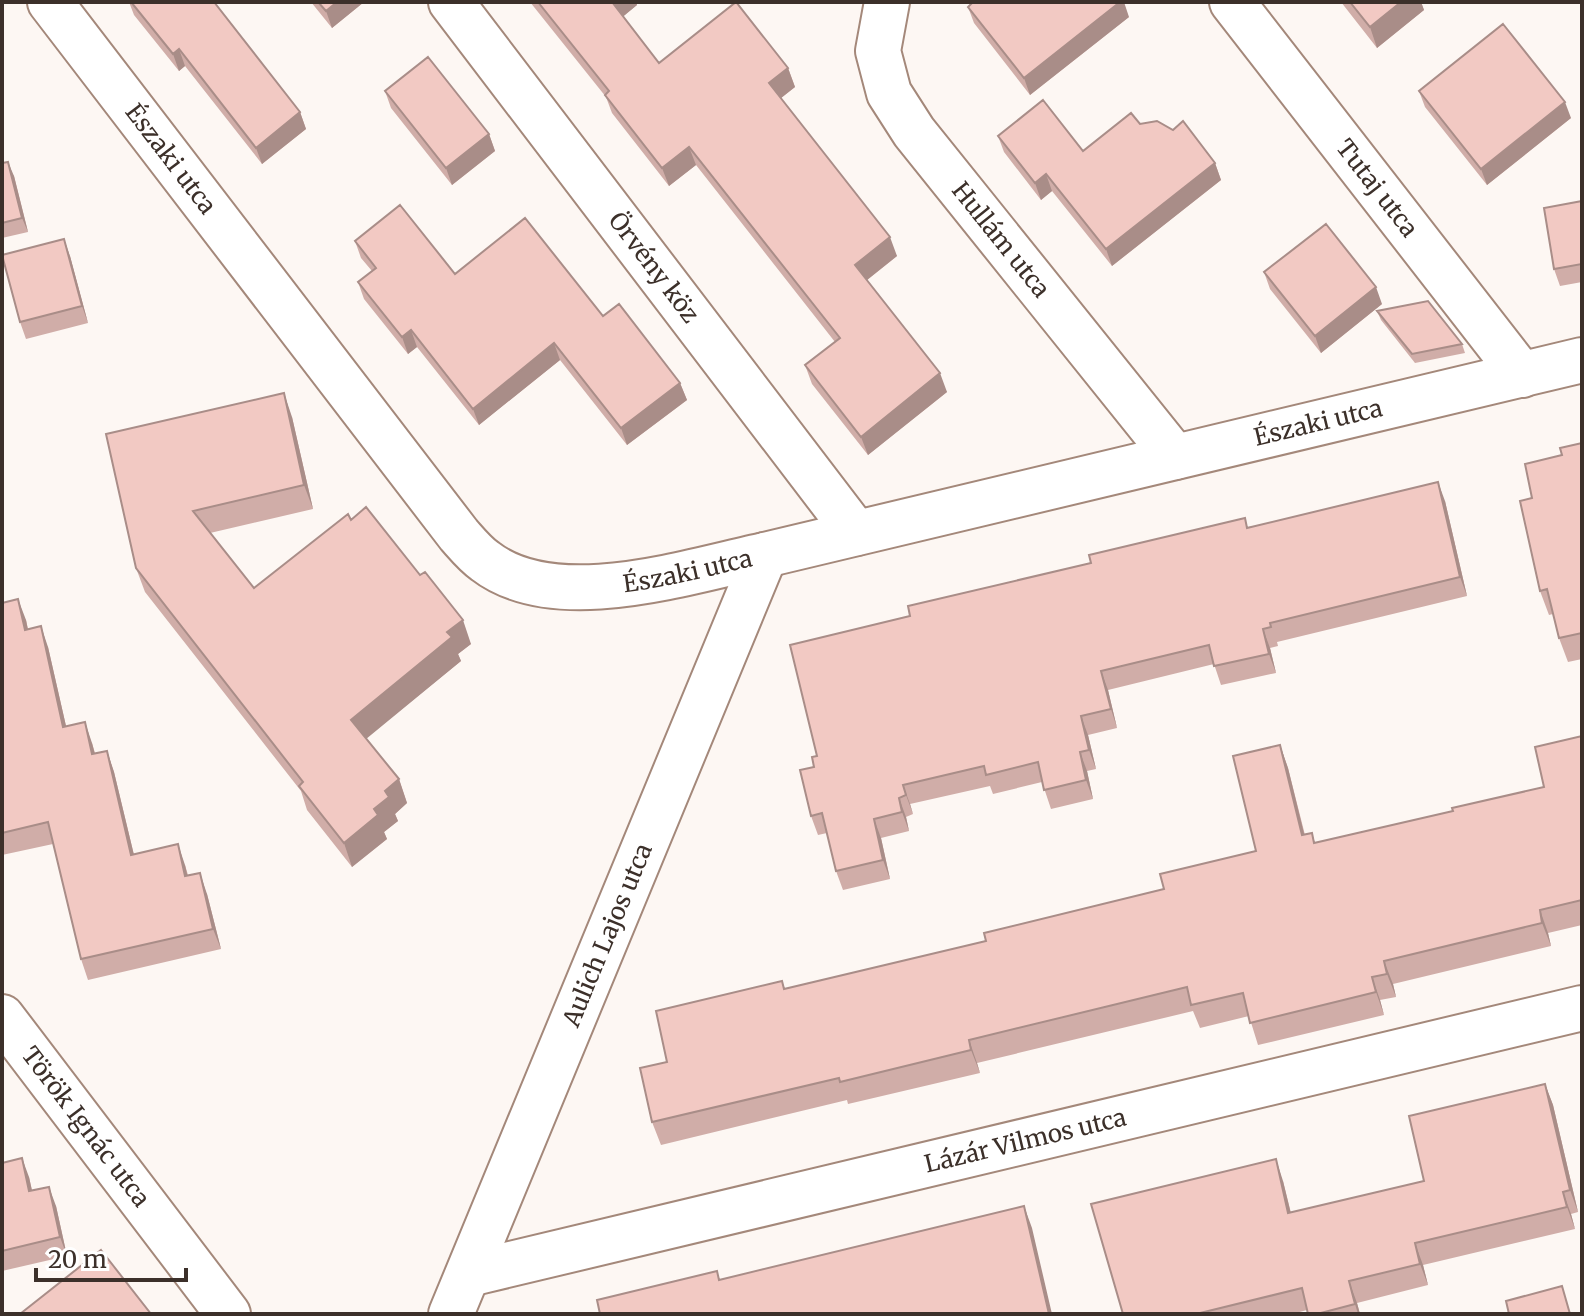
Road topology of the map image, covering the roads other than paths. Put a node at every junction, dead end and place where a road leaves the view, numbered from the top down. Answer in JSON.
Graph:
{"nodes":[{"id":1,"x":50,"y":2,"type":"edge"},
{"id":2,"x":451,"y":2,"type":"edge"},
{"id":3,"x":887,"y":2,"type":"edge"},
{"id":4,"x":1232,"y":2,"type":"edge"},
{"id":5,"x":1582,"y":360,"type":"edge"},
{"id":6,"x":1522,"y":375,"type":"junction"},
{"id":7,"x":1175,"y":457,"type":"junction"},
{"id":8,"x":856,"y":533,"type":"junction"},
{"id":9,"x":765,"y":555,"type":"junction"},
{"id":10,"x":1582,"y":1008,"type":"edge"},
{"id":11,"x":2,"y":1017,"type":"edge"},
{"id":12,"x":469,"y":1274,"type":"junction"},
{"id":13,"x":228,"y":1314,"type":"edge"},
{"id":14,"x":451,"y":1314,"type":"edge"}],
"edges":[{"from":1,"to":9,"type":"street","name":"Északi utca"},
{"from":2,"to":8,"type":"street","name":"Örvény köz"},
{"from":3,"to":7,"type":"street","name":"Hullám utca"},
{"from":4,"to":6,"type":"street","name":"Tutaj utca"},
{"from":5,"to":6,"type":"street","name":"Északi utca"},
{"from":6,"to":7,"type":"street","name":"Északi utca"},
{"from":7,"to":8,"type":"street","name":"Északi utca"},
{"from":8,"to":9,"type":"street","name":"Északi utca"},
{"from":9,"to":12,"type":"street","name":"Aulich Lajos utca"},
{"from":10,"to":12,"type":"street","name":"Lázár Vilmos utca"},
{"from":11,"to":13,"type":"street","name":"Török Ignác utca"},
{"from":12,"to":14,"type":"street","name":"Aulich Lajos utca"}]}
